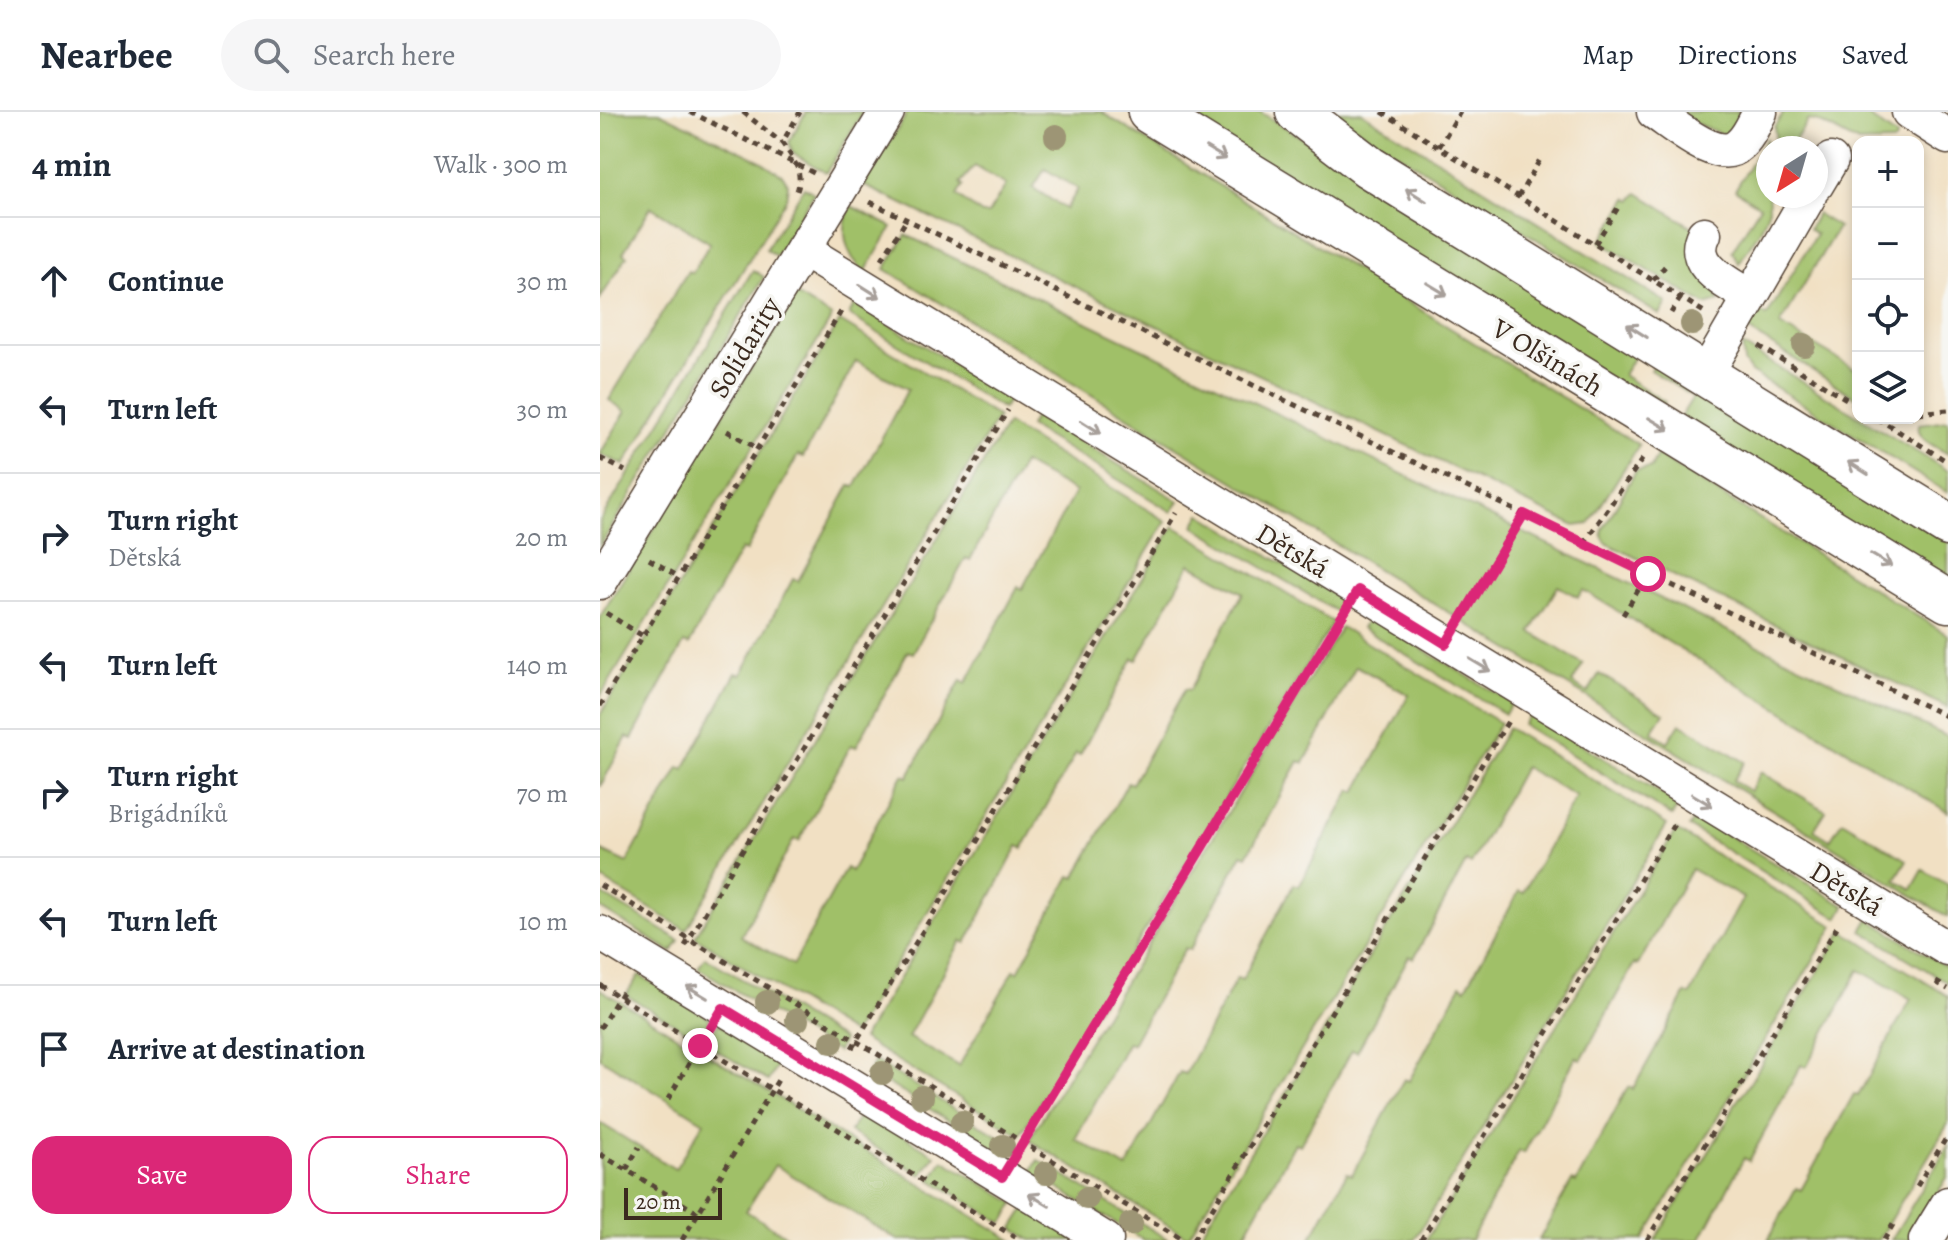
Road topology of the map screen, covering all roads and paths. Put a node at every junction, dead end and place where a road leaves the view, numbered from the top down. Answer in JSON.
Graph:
{"nodes":[{"id":1,"x":690,"y":112,"type":"edge"},
{"id":2,"x":743,"y":112,"type":"edge"},
{"id":3,"x":800,"y":112,"type":"edge"},
{"id":4,"x":887,"y":112,"type":"edge"},
{"id":5,"x":1149,"y":112,"type":"edge"},
{"id":6,"x":1297,"y":112,"type":"edge"},
{"id":7,"x":1382,"y":112,"type":"edge"},
{"id":8,"x":1460,"y":112,"type":"edge"},
{"id":9,"x":1654,"y":112,"type":"edge"},
{"id":10,"x":1760,"y":112,"type":"edge"},
{"id":11,"x":1909,"y":112,"type":"edge"},
{"id":12,"x":1948,"y":137,"type":"edge"},
{"id":13,"x":782,"y":143,"type":"junction"},
{"id":14,"x":1439,"y":147,"type":"junction"},
{"id":15,"x":1541,"y":158,"type":"dead end"},
{"id":16,"x":797,"y":163,"type":"junction"},
{"id":17,"x":825,"y":179,"type":"dead end"},
{"id":18,"x":1518,"y":197,"type":"junction"},
{"id":19,"x":791,"y":201,"type":"dead end"},
{"id":20,"x":869,"y":201,"type":"dead end"},
{"id":21,"x":1619,"y":206,"type":"dead end"},
{"id":22,"x":1802,"y":208,"type":"edge"},
{"id":23,"x":907,"y":219,"type":"junction"},
{"id":24,"x":1704,"y":234,"type":"dead end"},
{"id":25,"x":1595,"y":244,"type":"junction"},
{"id":26,"x":803,"y":250,"type":"junction"},
{"id":27,"x":878,"y":265,"type":"dead end"},
{"id":28,"x":1750,"y":297,"type":"junction"},
{"id":29,"x":844,"y":307,"type":"dead end"},
{"id":30,"x":1714,"y":318,"type":"dead end"},
{"id":31,"x":1757,"y":344,"type":"dead end"},
{"id":32,"x":1706,"y":374,"type":"junction"},
{"id":33,"x":1023,"y":384,"type":"junction"},
{"id":34,"x":1852,"y":402,"type":"edge"},
{"id":35,"x":1948,"y":410,"type":"edge"},
{"id":36,"x":1924,"y":412,"type":"edge"},
{"id":37,"x":1887,"y":424,"type":"edge"},
{"id":38,"x":1648,"y":450,"type":"dead end"},
{"id":39,"x":600,"y":458,"type":"edge"},
{"id":40,"x":1948,"y":462,"type":"edge"},
{"id":41,"x":625,"y":471,"type":"dead end"},
{"id":42,"x":1192,"y":488,"type":"junction"},
{"id":43,"x":1524,"y":514,"type":"junction"},
{"id":44,"x":1948,"y":525,"type":"edge"},
{"id":45,"x":1584,"y":543,"type":"junction"},
{"id":46,"x":1648,"y":574,"type":"junction"},
{"id":47,"x":600,"y":582,"type":"edge"},
{"id":48,"x":1358,"y":590,"type":"junction"},
{"id":49,"x":1948,"y":601,"type":"edge"},
{"id":50,"x":600,"y":609,"type":"edge"},
{"id":51,"x":1623,"y":615,"type":"dead end"},
{"id":52,"x":643,"y":636,"type":"junction"},
{"id":53,"x":1446,"y":644,"type":"junction"},
{"id":54,"x":1526,"y":693,"type":"junction"},
{"id":55,"x":600,"y":706,"type":"edge"},
{"id":56,"x":1948,"y":717,"type":"edge"},
{"id":57,"x":1692,"y":794,"type":"junction"},
{"id":58,"x":600,"y":885,"type":"edge"},
{"id":59,"x":1857,"y":894,"type":"junction"},
{"id":60,"x":600,"y":933,"type":"edge"},
{"id":61,"x":689,"y":939,"type":"junction"},
{"id":62,"x":1948,"y":949,"type":"edge"},
{"id":63,"x":655,"y":967,"type":"junction"},
{"id":64,"x":600,"y":985,"type":"edge"},
{"id":65,"x":619,"y":997,"type":"junction"},
{"id":66,"x":723,"y":1008,"type":"junction"},
{"id":67,"x":600,"y":1028,"type":"edge"},
{"id":68,"x":856,"y":1040,"type":"junction"},
{"id":69,"x":700,"y":1046,"type":"junction"},
{"id":70,"x":795,"y":1051,"type":"junction"},
{"id":71,"x":836,"y":1076,"type":"junction"},
{"id":72,"x":772,"y":1089,"type":"junction"},
{"id":73,"x":668,"y":1099,"type":"dead end"},
{"id":74,"x":1024,"y":1143,"type":"junction"},
{"id":75,"x":639,"y":1147,"type":"dead end"},
{"id":76,"x":600,"y":1154,"type":"edge"},
{"id":77,"x":626,"y":1170,"type":"junction"},
{"id":78,"x":1002,"y":1177,"type":"junction"},
{"id":79,"x":1948,"y":1204,"type":"edge"},
{"id":80,"x":698,"y":1213,"type":"junction"},
{"id":81,"x":682,"y":1240,"type":"edge"},
{"id":82,"x":1020,"y":1240,"type":"edge"},
{"id":83,"x":1106,"y":1240,"type":"edge"},
{"id":84,"x":1183,"y":1240,"type":"edge"},
{"id":85,"x":1193,"y":1240,"type":"edge"},
{"id":86,"x":1421,"y":1240,"type":"edge"},
{"id":87,"x":1647,"y":1240,"type":"edge"},
{"id":88,"x":1926,"y":1240,"type":"edge"}],
"edges":[{"from":1,"to":16,"type":"path"},
{"from":2,"to":13,"type":"path"},
{"from":3,"to":13,"type":"path"},
{"from":4,"to":26,"type":"street","name":"Solidarity"},
{"from":5,"to":49,"type":"main road","name":"V Olšinách","one_way":true},
{"from":32,"to":6,"type":"main road","one_way":true},
{"from":7,"to":14,"type":"path"},
{"from":8,"to":14,"type":"path"},
{"from":9,"to":10,"type":"street"},
{"from":11,"to":12,"type":"street"},
{"from":13,"to":16,"type":"path"},
{"from":14,"to":18,"type":"path"},
{"from":15,"to":18,"type":"path"},
{"from":16,"to":17,"type":"path"},
{"from":16,"to":19,"type":"path"},
{"from":18,"to":25,"type":"path"},
{"from":20,"to":23,"type":"path"},
{"from":21,"to":25,"type":"path"},
{"from":22,"to":28,"type":"street"},
{"from":23,"to":27,"type":"path"},
{"from":23,"to":43,"type":"path"},
{"from":24,"to":28,"type":"street"},
{"from":25,"to":30,"type":"path"},
{"from":26,"to":33,"type":"street","name":"Dětská","one_way":true},
{"from":26,"to":47,"type":"street","name":"Solidarity"},
{"from":28,"to":32,"type":"street"},
{"from":29,"to":52,"type":"path"},
{"from":31,"to":34,"type":"path"},
{"from":44,"to":32,"type":"main road","one_way":true},
{"from":33,"to":42,"type":"street","name":"Dětská","one_way":true},
{"from":33,"to":61,"type":"path"},
{"from":35,"to":36,"type":"path"},
{"from":37,"to":40,"type":"path"},
{"from":38,"to":45,"type":"path"},
{"from":39,"to":41,"type":"path"},
{"from":42,"to":48,"type":"street","name":"Dětská"},
{"from":42,"to":68,"type":"path"},
{"from":43,"to":45,"type":"path"},
{"from":43,"to":53,"type":"path"},
{"from":45,"to":46,"type":"path"},
{"from":46,"to":51,"type":"path"},
{"from":46,"to":56,"type":"path"},
{"from":48,"to":53,"type":"street","name":"Dětská"},
{"from":48,"to":74,"type":"path"},
{"from":50,"to":52,"type":"path"},
{"from":52,"to":55,"type":"path"},
{"from":53,"to":54,"type":"street","name":"Dětská","one_way":true},
{"from":54,"to":57,"type":"street","name":"Dětská"},
{"from":54,"to":85,"type":"path"},
{"from":57,"to":59,"type":"street","name":"Dětská","one_way":true},
{"from":57,"to":86,"type":"path"},
{"from":58,"to":61,"type":"path"},
{"from":59,"to":62,"type":"street","name":"Dětská"},
{"from":59,"to":87,"type":"path"},
{"from":60,"to":63,"type":"street"},
{"from":61,"to":63,"type":"path"},
{"from":61,"to":68,"type":"path"},
{"from":63,"to":65,"type":"path"},
{"from":66,"to":63,"type":"street","one_way":true},
{"from":64,"to":65,"type":"path"},
{"from":65,"to":67,"type":"path"},
{"from":65,"to":69,"type":"path"},
{"from":66,"to":69,"type":"path"},
{"from":66,"to":70,"type":"street"},
{"from":68,"to":71,"type":"path"},
{"from":68,"to":74,"type":"path"},
{"from":69,"to":72,"type":"path"},
{"from":69,"to":73,"type":"path"},
{"from":70,"to":71,"type":"street"},
{"from":70,"to":72,"type":"path"},
{"from":71,"to":78,"type":"street"},
{"from":72,"to":80,"type":"path"},
{"from":72,"to":82,"type":"path"},
{"from":74,"to":78,"type":"path"},
{"from":74,"to":84,"type":"path"},
{"from":75,"to":77,"type":"path"},
{"from":76,"to":77,"type":"path"},
{"from":77,"to":80,"type":"path"},
{"from":83,"to":78,"type":"street","one_way":true},
{"from":79,"to":88,"type":"street"},
{"from":80,"to":81,"type":"path"}]}
